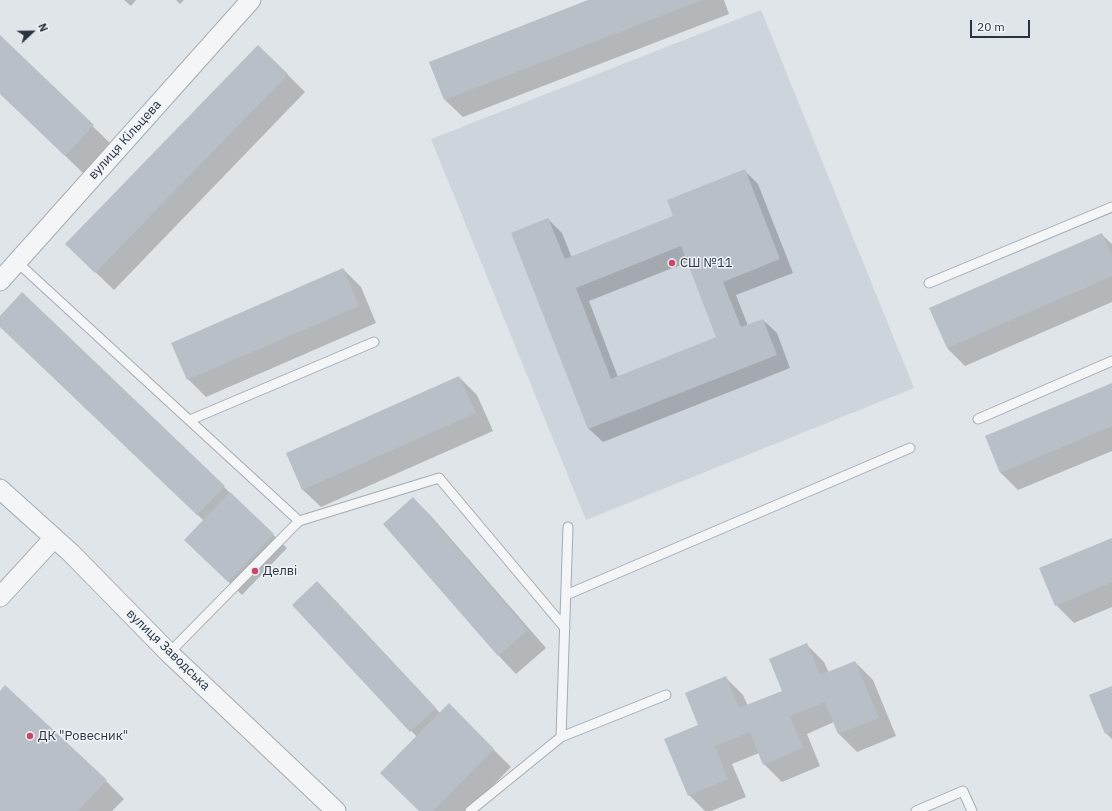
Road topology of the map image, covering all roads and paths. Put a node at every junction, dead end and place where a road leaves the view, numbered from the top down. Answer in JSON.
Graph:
{"nodes":[{"id":1,"x":251,"y":0,"type":"edge"},
{"id":2,"x":1112,"y":207,"type":"edge"},
{"id":3,"x":17,"y":262,"type":"junction"},
{"id":4,"x":0,"y":281,"type":"edge"},
{"id":5,"x":929,"y":283,"type":"dead end"},
{"id":6,"x":374,"y":342,"type":"dead end"},
{"id":7,"x":1112,"y":361,"type":"edge"},
{"id":8,"x":978,"y":419,"type":"dead end"},
{"id":9,"x":190,"y":420,"type":"junction"},
{"id":10,"x":910,"y":448,"type":"dead end"},
{"id":11,"x":0,"y":489,"type":"edge"},
{"id":12,"x":299,"y":521,"type":"junction"},
{"id":13,"x":568,"y":527,"type":"dead end"},
{"id":14,"x":54,"y":538,"type":"junction"},
{"id":15,"x":566,"y":595,"type":"junction"},
{"id":16,"x":0,"y":597,"type":"edge"},
{"id":17,"x":565,"y":628,"type":"junction"},
{"id":18,"x":169,"y":653,"type":"junction"},
{"id":19,"x":666,"y":695,"type":"dead end"},
{"id":20,"x":561,"y":737,"type":"junction"},
{"id":21,"x":336,"y":811,"type":"edge"},
{"id":22,"x":470,"y":811,"type":"edge"},
{"id":23,"x":916,"y":811,"type":"edge"},
{"id":24,"x":972,"y":811,"type":"edge"}],
"edges":[{"from":1,"to":3,"type":"street","name":"вулиця Кільцева"},
{"from":2,"to":5,"type":"lane"},
{"from":3,"to":4,"type":"street","name":"вулиця Кільцева"},
{"from":3,"to":9,"type":"lane"},
{"from":6,"to":9,"type":"lane"},
{"from":7,"to":8,"type":"lane"},
{"from":9,"to":12,"type":"lane"},
{"from":10,"to":15,"type":"lane"},
{"from":11,"to":14,"type":"street","name":"вулиця Заводська"},
{"from":12,"to":17,"type":"lane"},
{"from":12,"to":18,"type":"lane"},
{"from":13,"to":15,"type":"lane"},
{"from":14,"to":16,"type":"street"},
{"from":14,"to":18,"type":"street","name":"вулиця Заводська"},
{"from":15,"to":17,"type":"lane"},
{"from":17,"to":20,"type":"lane"},
{"from":18,"to":21,"type":"street","name":"вулиця Заводська"},
{"from":19,"to":20,"type":"lane"},
{"from":20,"to":22,"type":"lane"},
{"from":23,"to":24,"type":"lane"}]}
